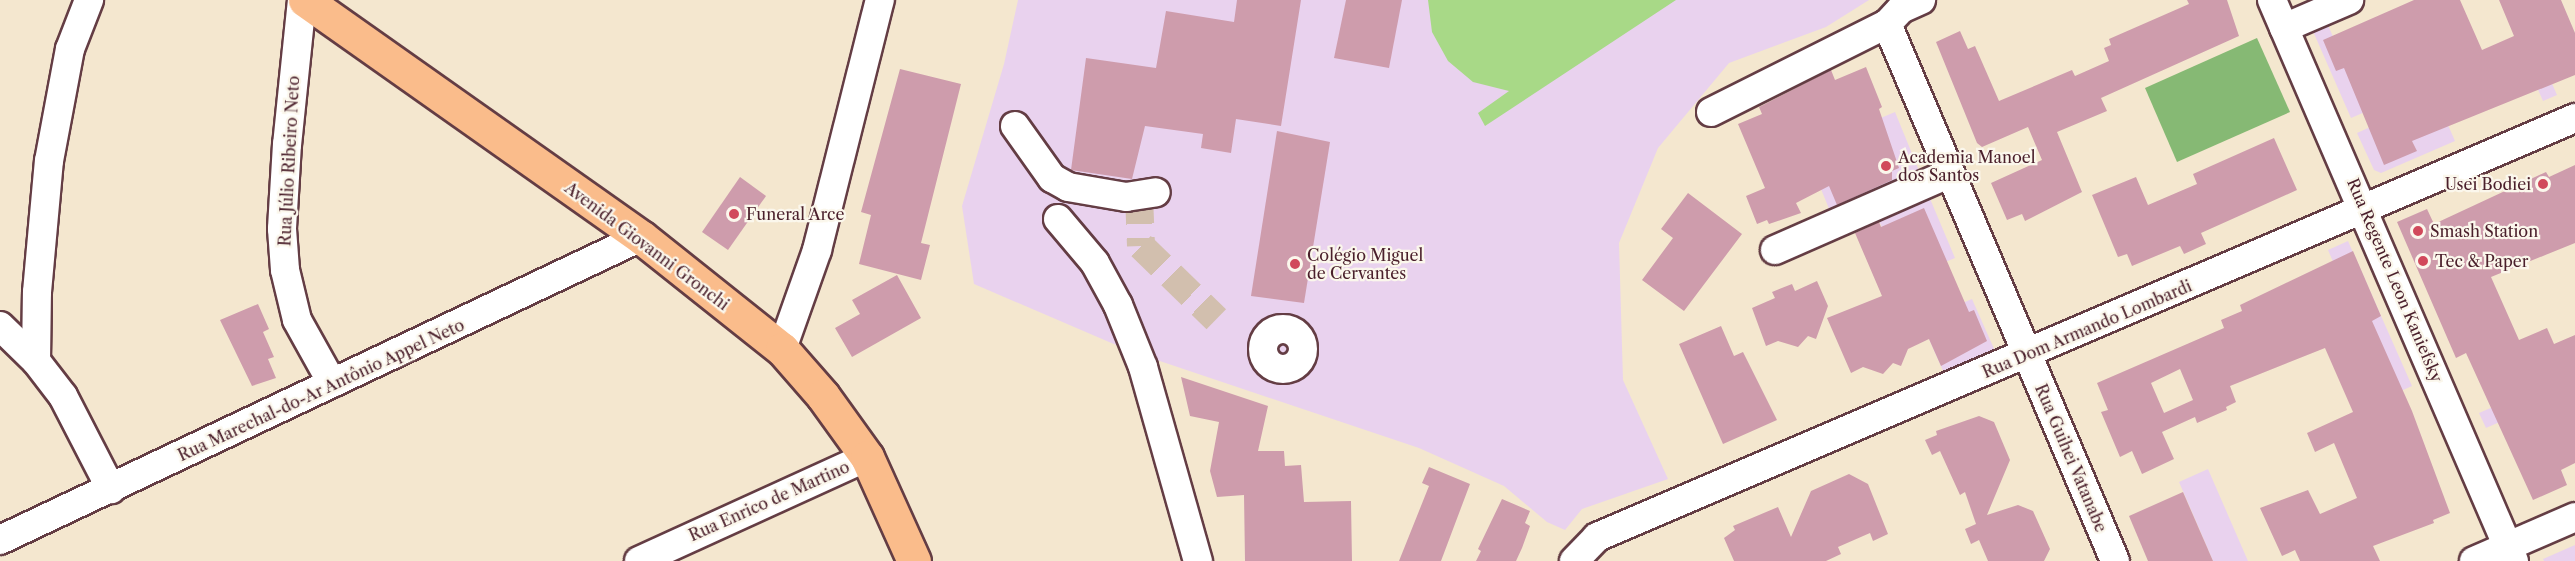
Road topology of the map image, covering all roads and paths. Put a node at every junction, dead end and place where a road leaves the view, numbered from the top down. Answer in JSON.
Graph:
{"nodes":[{"id":1,"x":89,"y":0,"type":"edge"},
{"id":2,"x":304,"y":0,"type":"edge"},
{"id":3,"x":880,"y":0,"type":"edge"},
{"id":4,"x":1921,"y":0,"type":"edge"},
{"id":5,"x":2272,"y":0,"type":"edge"},
{"id":6,"x":2349,"y":0,"type":"edge"},
{"id":7,"x":1887,"y":24,"type":"junction"},
{"id":8,"x":2284,"y":28,"type":"junction"},
{"id":9,"x":1711,"y":112,"type":"dead end"},
{"id":10,"x":2575,"y":118,"type":"edge"},
{"id":11,"x":1015,"y":126,"type":"dead end"},
{"id":12,"x":1950,"y":173,"type":"junction"},
{"id":13,"x":1156,"y":192,"type":"dead end"},
{"id":14,"x":2365,"y":208,"type":"junction"},
{"id":15,"x":1058,"y":219,"type":"dead end"},
{"id":16,"x":641,"y":237,"type":"junction"},
{"id":17,"x":1775,"y":250,"type":"dead end"},
{"id":18,"x":0,"y":326,"type":"edge"},
{"id":19,"x":782,"y":349,"type":"junction"},
{"id":20,"x":2027,"y":356,"type":"junction"},
{"id":21,"x":36,"y":361,"type":"junction"},
{"id":22,"x":332,"y":383,"type":"junction"},
{"id":23,"x":867,"y":457,"type":"junction"},
{"id":24,"x":111,"y":489,"type":"junction"},
{"id":25,"x":2575,"y":517,"type":"edge"},
{"id":26,"x":0,"y":540,"type":"edge"},
{"id":27,"x":1593,"y":549,"type":"edge"},
{"id":28,"x":2511,"y":553,"type":"edge"},
{"id":29,"x":639,"y":561,"type":"edge"},
{"id":30,"x":914,"y":561,"type":"edge"},
{"id":31,"x":1198,"y":561,"type":"edge"},
{"id":32,"x":1574,"y":561,"type":"edge"},
{"id":33,"x":2115,"y":561,"type":"edge"},
{"id":34,"x":2474,"y":561,"type":"edge"}],
"edges":[{"from":1,"to":21,"type":"street"},
{"from":2,"to":16,"type":"main road","name":"Avenida Giovanni Gronchi"},
{"from":2,"to":22,"type":"street","name":"Rua Júlio Ribeiro Neto"},
{"from":3,"to":19,"type":"street"},
{"from":4,"to":7,"type":"street"},
{"from":5,"to":8,"type":"street","name":"Rua Regente Leon Kaniefsky"},
{"from":6,"to":8,"type":"street"},
{"from":7,"to":9,"type":"street"},
{"from":7,"to":12,"type":"street","name":"Rua Guihei Vatanabe"},
{"from":8,"to":14,"type":"street","name":"Rua Regente Leon Kaniefsky"},
{"from":10,"to":14,"type":"street","name":"Rua Dom Armando Lombardi"},
{"from":11,"to":13,"type":"street"},
{"from":12,"to":17,"type":"street"},
{"from":12,"to":20,"type":"street","name":"Rua Guihei Vatanabe"},
{"from":14,"to":20,"type":"street","name":"Rua Dom Armando Lombardi"},
{"from":14,"to":28,"type":"street","name":"Rua Regente Leon Kaniefsky"},
{"from":15,"to":31,"type":"street"},
{"from":16,"to":19,"type":"main road","name":"Avenida Giovanni Gronchi"},
{"from":16,"to":22,"type":"street","name":"Rua Marechal-do-Ar Antônio Appel Neto"},
{"from":18,"to":21,"type":"street"},
{"from":19,"to":23,"type":"main road","name":"Avenida Giovanni Gronchi"},
{"from":20,"to":27,"type":"street","name":"Rua Dom Armando Lombardi"},
{"from":20,"to":33,"type":"street","name":"Rua Guihei Vatanabe"},
{"from":21,"to":24,"type":"street"},
{"from":22,"to":24,"type":"street","name":"Rua Marechal-do-Ar Antônio Appel Neto"},
{"from":23,"to":29,"type":"street","name":"Rua Enrico de Martino"},
{"from":23,"to":30,"type":"main road","name":"Avenida Giovanni Gronchi"},
{"from":24,"to":26,"type":"street","name":"Rua Marechal-do-Ar Antônio Appel Neto"},
{"from":25,"to":28,"type":"street"},
{"from":27,"to":32,"type":"street"},
{"from":28,"to":34,"type":"street"}]}
